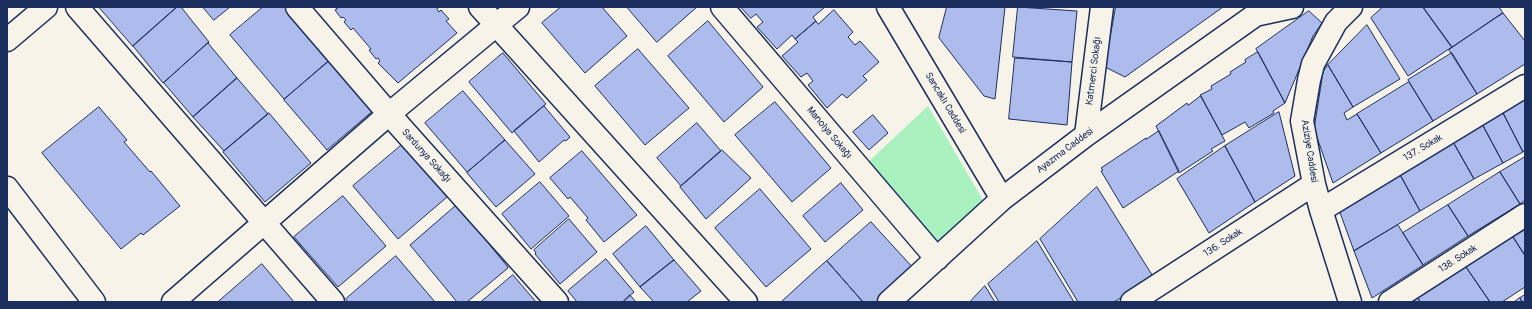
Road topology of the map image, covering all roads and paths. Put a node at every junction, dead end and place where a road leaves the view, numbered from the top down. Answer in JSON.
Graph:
{"nodes":[{"id":1,"x":46,"y":7,"type":"edge"},
{"id":2,"x":77,"y":7,"type":"edge"},
{"id":3,"x":297,"y":7,"type":"edge"},
{"id":4,"x":480,"y":7,"type":"edge"},
{"id":5,"x":518,"y":7,"type":"edge"},
{"id":6,"x":722,"y":7,"type":"edge"},
{"id":7,"x":888,"y":7,"type":"edge"},
{"id":8,"x":1102,"y":7,"type":"edge"},
{"id":9,"x":1292,"y":7,"type":"edge"},
{"id":10,"x":1351,"y":7,"type":"edge"},
{"id":11,"x":1260,"y":10,"type":"edge"},
{"id":12,"x":496,"y":26,"type":"junction"},
{"id":13,"x":7,"y":40,"type":"edge"},
{"id":14,"x":1525,"y":86,"type":"edge"},
{"id":15,"x":389,"y":114,"type":"junction"},
{"id":16,"x":1086,"y":135,"type":"junction"},
{"id":17,"x":1314,"y":184,"type":"junction"},
{"id":18,"x":7,"y":188,"type":"edge"},
{"id":19,"x":1002,"y":199,"type":"junction"},
{"id":20,"x":1321,"y":210,"type":"junction"},
{"id":21,"x":1525,"y":215,"type":"edge"},
{"id":22,"x":264,"y":223,"type":"junction"},
{"id":23,"x":937,"y":259,"type":"junction"},
{"id":24,"x":94,"y":302,"type":"edge"},
{"id":25,"x":173,"y":302,"type":"edge"},
{"id":26,"x":333,"y":302,"type":"edge"},
{"id":27,"x":557,"y":302,"type":"edge"},
{"id":28,"x":746,"y":302,"type":"edge"},
{"id":29,"x":889,"y":302,"type":"edge"},
{"id":30,"x":1132,"y":302,"type":"edge"},
{"id":31,"x":1350,"y":302,"type":"edge"},
{"id":32,"x":1390,"y":302,"type":"edge"}],
"edges":[{"from":1,"to":13,"type":"street"},
{"from":2,"to":22,"type":"street"},
{"from":3,"to":15,"type":"street","name":"Sardunya Sokağı"},
{"from":4,"to":12,"type":"street"},
{"from":5,"to":12,"type":"street"},
{"from":6,"to":23,"type":"street","name":"Manolya Sokağı"},
{"from":7,"to":19,"type":"street","name":"Sancaklı Caddesi"},
{"from":8,"to":16,"type":"street","name":"Katmerci Sokağı"},
{"from":9,"to":11,"type":"street"},
{"from":10,"to":17,"type":"street","name":"Aziziye Caddesi"},
{"from":11,"to":16,"type":"street","name":"Ayazma Caddesi"},
{"from":12,"to":15,"type":"street"},
{"from":12,"to":28,"type":"street"},
{"from":14,"to":20,"type":"street","name":"137. Sokak"},
{"from":15,"to":22,"type":"street"},
{"from":15,"to":27,"type":"street","name":"Sardunya Sokağı"},
{"from":16,"to":19,"type":"street","name":"Ayazma Caddesi"},
{"from":17,"to":20,"type":"street","name":"Aziziye Caddesi"},
{"from":17,"to":30,"type":"street","name":"136. Sokak"},
{"from":18,"to":24,"type":"street"},
{"from":19,"to":23,"type":"street","name":"Ayazma Caddesi"},
{"from":20,"to":31,"type":"street","name":"Aziziye Caddesi"},
{"from":21,"to":32,"type":"street","name":"138. Sokak"},
{"from":22,"to":25,"type":"street"},
{"from":22,"to":26,"type":"street"},
{"from":23,"to":29,"type":"street","name":"Ayazma Caddesi"}]}
